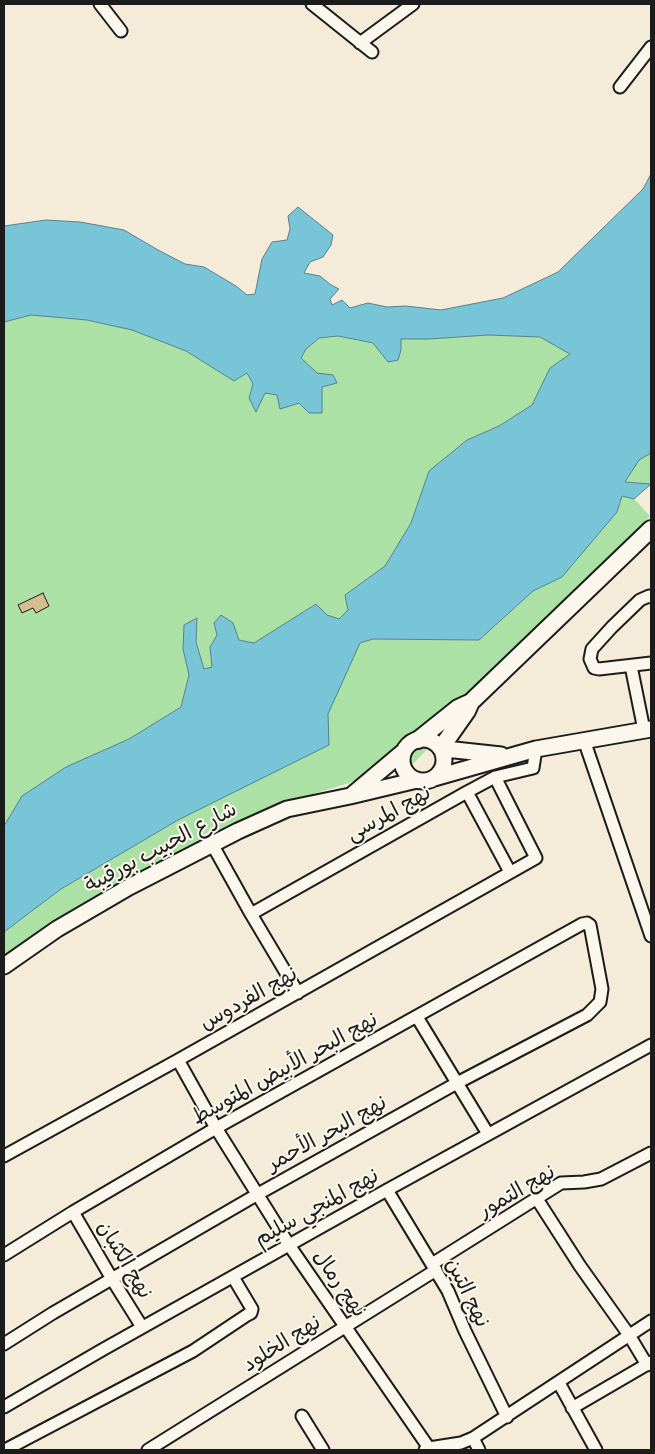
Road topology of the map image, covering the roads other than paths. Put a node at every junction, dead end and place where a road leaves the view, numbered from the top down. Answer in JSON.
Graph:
{"nodes":[{"id":1,"x":100,"y":4,"type":"edge"},
{"id":2,"x":312,"y":4,"type":"edge"},
{"id":3,"x":413,"y":4,"type":"edge"},
{"id":4,"x":122,"y":31,"type":"dead end"},
{"id":5,"x":360,"y":43,"type":"junction"},
{"id":6,"x":651,"y":47,"type":"edge"},
{"id":7,"x":372,"y":52,"type":"dead end"},
{"id":8,"x":620,"y":86,"type":"dead end"},
{"id":9,"x":649,"y":537,"type":"edge"},
{"id":10,"x":651,"y":597,"type":"edge"},
{"id":11,"x":651,"y":663,"type":"edge"},
{"id":12,"x":631,"y":666,"type":"junction"},
{"id":13,"x":471,"y":702,"type":"junction"},
{"id":14,"x":648,"y":729,"type":"edge"},
{"id":15,"x":418,"y":740,"type":"junction"},
{"id":16,"x":584,"y":740,"type":"junction"},
{"id":17,"x":441,"y":749,"type":"junction"},
{"id":18,"x":536,"y":749,"type":"junction"},
{"id":19,"x":404,"y":751,"type":"junction"},
{"id":20,"x":510,"y":756,"type":"junction"},
{"id":21,"x":495,"y":777,"type":"junction"},
{"id":22,"x":434,"y":778,"type":"junction"},
{"id":23,"x":417,"y":780,"type":"junction"},
{"id":24,"x":467,"y":792,"type":"junction"},
{"id":25,"x":350,"y":796,"type":"junction"},
{"id":26,"x":212,"y":844,"type":"junction"},
{"id":27,"x":510,"y":872,"type":"junction"},
{"id":28,"x":251,"y":914,"type":"junction"},
{"id":29,"x":589,"y":924,"type":"joint"},
{"id":30,"x":651,"y":936,"type":"edge"},
{"id":31,"x":4,"y":966,"type":"edge"},
{"id":32,"x":298,"y":993,"type":"junction"},
{"id":33,"x":417,"y":1017,"type":"junction"},
{"id":34,"x":651,"y":1045,"type":"edge"},
{"id":35,"x":178,"y":1060,"type":"junction"},
{"id":36,"x":457,"y":1083,"type":"junction"},
{"id":37,"x":216,"y":1128,"type":"junction"},
{"id":38,"x":488,"y":1134,"type":"junction"},
{"id":39,"x":651,"y":1153,"type":"edge"},
{"id":40,"x":4,"y":1156,"type":"edge"},
{"id":41,"x":386,"y":1190,"type":"junction"},
{"id":42,"x":258,"y":1194,"type":"junction"},
{"id":43,"x":537,"y":1199,"type":"junction"},
{"id":44,"x":73,"y":1212,"type":"junction"},
{"id":45,"x":289,"y":1245,"type":"junction"},
{"id":46,"x":4,"y":1255,"type":"edge"},
{"id":47,"x":434,"y":1267,"type":"junction"},
{"id":48,"x":233,"y":1277,"type":"junction"},
{"id":49,"x":112,"y":1279,"type":"junction"},
{"id":50,"x":651,"y":1321,"type":"edge"},
{"id":51,"x":142,"y":1327,"type":"junction"},
{"id":52,"x":346,"y":1327,"type":"junction"},
{"id":53,"x":629,"y":1335,"type":"junction"},
{"id":54,"x":4,"y":1344,"type":"edge"},
{"id":55,"x":649,"y":1363,"type":"edge"},
{"id":56,"x":558,"y":1383,"type":"junction"},
{"id":57,"x":4,"y":1407,"type":"edge"},
{"id":58,"x":572,"y":1408,"type":"junction"},
{"id":59,"x":302,"y":1416,"type":"dead end"},
{"id":60,"x":507,"y":1416,"type":"junction"},
{"id":61,"x":473,"y":1438,"type":"junction"},
{"id":62,"x":427,"y":1449,"type":"edge"},
{"id":63,"x":6,"y":1450,"type":"edge"},
{"id":64,"x":148,"y":1450,"type":"edge"},
{"id":65,"x":323,"y":1450,"type":"edge"},
{"id":66,"x":479,"y":1450,"type":"edge"},
{"id":67,"x":596,"y":1450,"type":"edge"}],
"edges":[{"from":1,"to":4,"type":"street"},
{"from":2,"to":5,"type":"street"},
{"from":3,"to":5,"type":"street"},
{"from":5,"to":7,"type":"street"},
{"from":6,"to":8,"type":"street"},
{"from":9,"to":13,"type":"main road"},
{"from":10,"to":12,"type":"street"},
{"from":11,"to":12,"type":"street"},
{"from":12,"to":14,"type":"street"},
{"from":13,"to":15,"type":"main road"},
{"from":13,"to":17,"type":"main road"},
{"from":14,"to":16,"type":"street"},
{"from":15,"to":17,"type":"street"},
{"from":15,"to":19,"type":"street"},
{"from":16,"to":18,"type":"street"},
{"from":16,"to":30,"type":"street"},
{"from":17,"to":20,"type":"street"},
{"from":17,"to":22,"type":"street"},
{"from":18,"to":20,"type":"street"},
{"from":18,"to":21,"type":"street","name":"نهج المرسى"},
{"from":19,"to":23,"type":"street"},
{"from":19,"to":25,"type":"street","name":"شارع الحبيب بورقيبة"},
{"from":20,"to":22,"type":"street"},
{"from":21,"to":24,"type":"street","name":"نهج المرسى"},
{"from":21,"to":27,"type":"street","name":"نهج الفردوس"},
{"from":22,"to":23,"type":"street"},
{"from":23,"to":25,"type":"street","name":"شارع الحبيب بورقيبة"},
{"from":24,"to":27,"type":"street"},
{"from":24,"to":28,"type":"street","name":"نهج المرسى"},
{"from":25,"to":26,"type":"street","name":"شارع الحبيب بورقيبة"},
{"from":26,"to":28,"type":"street"},
{"from":26,"to":31,"type":"street","name":"شارع الحبيب بورقيبة"},
{"from":27,"to":32,"type":"street","name":"نهج الفردوس"},
{"from":28,"to":32,"type":"street"},
{"from":29,"to":33,"type":"street","name":"نهج البحر الأبيض المتوسط"},
{"from":29,"to":36,"type":"street","name":"نهج البحر الأحمر"},
{"from":32,"to":35,"type":"street","name":"نهج الفردوس"},
{"from":33,"to":36,"type":"street"},
{"from":33,"to":37,"type":"street","name":"نهج البحر الأبيض المتوسط"},
{"from":34,"to":38,"type":"street","name":"نهج المنجي سليم"},
{"from":35,"to":37,"type":"street","name":"نهج رمال"},
{"from":35,"to":40,"type":"street","name":"نهج الفردوس"},
{"from":36,"to":38,"type":"street"},
{"from":36,"to":42,"type":"street","name":"نهج البحر الأحمر"},
{"from":37,"to":42,"type":"street","name":"نهج رمال"},
{"from":37,"to":44,"type":"street","name":"نهج البحر الأبيض المتوسط"},
{"from":38,"to":41,"type":"street","name":"نهج المنجي سليم"},
{"from":39,"to":43,"type":"street","name":"نهج التمور"},
{"from":41,"to":45,"type":"street","name":"نهج المنجي سليم"},
{"from":41,"to":47,"type":"street","name":"نهج التين"},
{"from":42,"to":45,"type":"street","name":"نهج رمال"},
{"from":42,"to":49,"type":"street","name":"نهج البحر الأحمر"},
{"from":43,"to":47,"type":"street","name":"نهج التمور"},
{"from":43,"to":53,"type":"street"},
{"from":44,"to":46,"type":"street","name":"نهج البحر الأبيض المتوسط"},
{"from":44,"to":49,"type":"street","name":"نهج الكثبان"},
{"from":45,"to":48,"type":"street","name":"نهج المنجي سليم"},
{"from":45,"to":52,"type":"street","name":"نهج رمال"},
{"from":47,"to":52,"type":"street","name":"نهج الخلود"},
{"from":47,"to":60,"type":"street","name":"نهج التين"},
{"from":48,"to":51,"type":"street","name":"نهج المنجي سليم"},
{"from":48,"to":63,"type":"street"},
{"from":49,"to":51,"type":"street","name":"نهج الكثبان"},
{"from":49,"to":54,"type":"street","name":"نهج البحر الأحمر"},
{"from":50,"to":53,"type":"street"},
{"from":51,"to":57,"type":"street","name":"نهج المنجي سليم"},
{"from":52,"to":62,"type":"street","name":"نهج رمال"},
{"from":52,"to":64,"type":"street","name":"نهج الخلود"},
{"from":53,"to":55,"type":"street"},
{"from":53,"to":56,"type":"street"},
{"from":55,"to":58,"type":"street"},
{"from":56,"to":58,"type":"street"},
{"from":56,"to":60,"type":"street"},
{"from":58,"to":67,"type":"street"},
{"from":59,"to":65,"type":"street"},
{"from":60,"to":61,"type":"street"},
{"from":61,"to":62,"type":"street"},
{"from":61,"to":66,"type":"street"}]}
